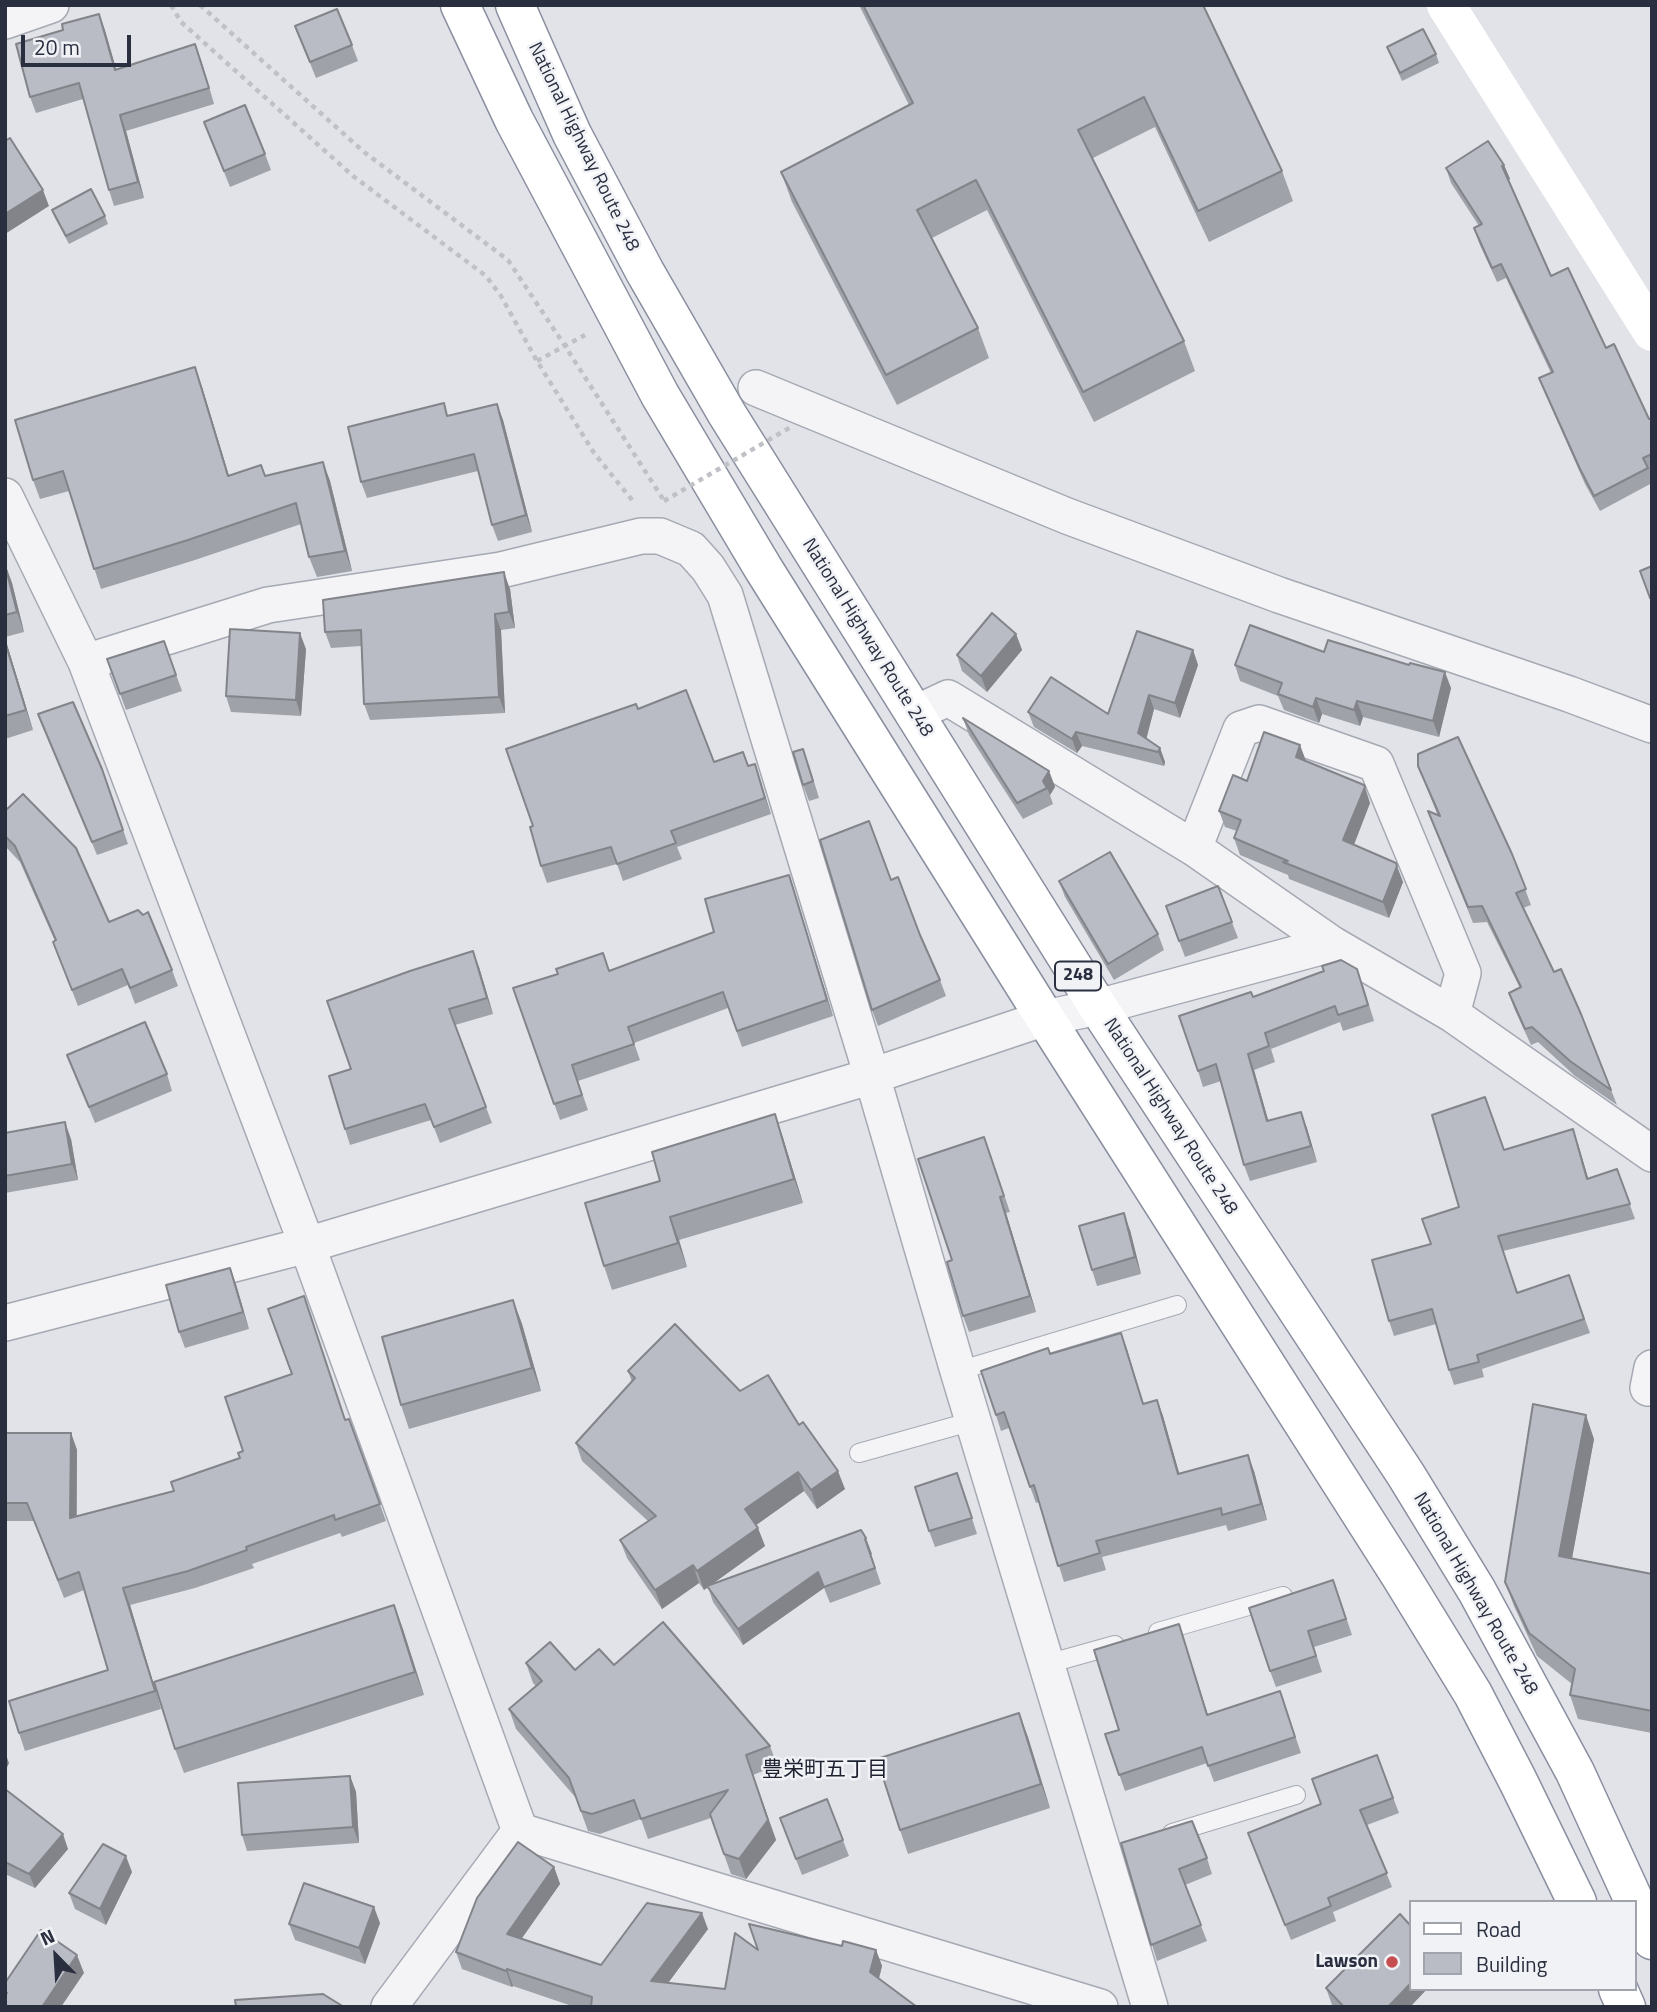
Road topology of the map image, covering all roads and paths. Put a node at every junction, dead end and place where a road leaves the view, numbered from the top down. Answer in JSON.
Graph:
{"nodes":[{"id":1,"x":51,"y":5,"type":"edge"},
{"id":2,"x":171,"y":5,"type":"edge"},
{"id":3,"x":200,"y":5,"type":"edge"},
{"id":4,"x":460,"y":5,"type":"edge"},
{"id":5,"x":515,"y":5,"type":"edge"},
{"id":6,"x":1446,"y":5,"type":"edge"},
{"id":7,"x":5,"y":21,"type":"edge"},
{"id":8,"x":1652,"y":332,"type":"edge"},
{"id":9,"x":589,"y":333,"type":"dead end"},
{"id":10,"x":565,"y":346,"type":"junction"},
{"id":11,"x":537,"y":362,"type":"junction"},
{"id":12,"x":756,"y":388,"type":"dead end"},
{"id":13,"x":791,"y":427,"type":"dead end"},
{"id":14,"x":5,"y":496,"type":"edge"},
{"id":15,"x":660,"y":536,"type":"junction"},
{"id":16,"x":763,"y":568,"type":"junction"},
{"id":17,"x":725,"y":595,"type":"junction"},
{"id":18,"x":86,"y":662,"type":"junction"},
{"id":19,"x":914,"y":714,"type":"junction"},
{"id":20,"x":1652,"y":725,"type":"edge"},
{"id":21,"x":1194,"y":849,"type":"junction"},
{"id":22,"x":1332,"y":944,"type":"junction"},
{"id":23,"x":1098,"y":1007,"type":"junction"},
{"id":24,"x":1452,"y":1014,"type":"junction"},
{"id":25,"x":1045,"y":1018,"type":"junction"},
{"id":26,"x":872,"y":1076,"type":"junction"},
{"id":27,"x":1652,"y":1154,"type":"edge"},
{"id":28,"x":307,"y":1245,"type":"junction"},
{"id":29,"x":1177,"y":1305,"type":"dead end"},
{"id":30,"x":5,"y":1323,"type":"edge"},
{"id":31,"x":958,"y":1371,"type":"junction"},
{"id":32,"x":973,"y":1420,"type":"junction"},
{"id":33,"x":859,"y":1453,"type":"dead end"},
{"id":34,"x":1283,"y":1596,"type":"edge"},
{"id":35,"x":1047,"y":1664,"type":"junction"},
{"id":36,"x":1296,"y":1795,"type":"dead end"},
{"id":37,"x":520,"y":1830,"type":"junction"},
{"id":38,"x":1156,"y":1838,"type":"edge"},
{"id":39,"x":1576,"y":1900,"type":"edge"},
{"id":40,"x":1634,"y":1900,"type":"edge"},
{"id":41,"x":1636,"y":1905,"type":"edge"},
{"id":42,"x":1652,"y":1940,"type":"edge"},
{"id":43,"x":1619,"y":1991,"type":"edge"},
{"id":44,"x":400,"y":2004,"type":"edge"},
{"id":45,"x":1100,"y":2007,"type":"edge"},
{"id":46,"x":1150,"y":2007,"type":"edge"},
{"id":47,"x":1626,"y":2007,"type":"edge"}],
"edges":[{"from":1,"to":7,"type":"street"},
{"from":2,"to":11,"type":"path"},
{"from":3,"to":10,"type":"path"},
{"from":4,"to":16,"type":"main road","number":"248"},
{"from":5,"to":19,"type":"main road","name":"National Highway Route 248","number":"248"},
{"from":6,"to":8,"type":"main road"},
{"from":9,"to":10,"type":"path"},
{"from":10,"to":11,"type":"path"},
{"from":10,"to":13,"type":"path","bridge":true},
{"from":11,"to":15,"type":"path"},
{"from":12,"to":20,"type":"street"},
{"from":14,"to":18,"type":"street"},
{"from":15,"to":17,"type":"street"},
{"from":15,"to":18,"type":"street"},
{"from":16,"to":17,"type":"street"},
{"from":16,"to":25,"type":"main road","number":"248"},
{"from":17,"to":26,"type":"street"},
{"from":18,"to":28,"type":"street"},
{"from":19,"to":21,"type":"street"},
{"from":19,"to":23,"type":"main road","name":"National Highway Route 248","number":"248"},
{"from":21,"to":22,"type":"street"},
{"from":21,"to":24,"type":"street"},
{"from":22,"to":23,"type":"street"},
{"from":22,"to":24,"type":"street"},
{"from":23,"to":25,"type":"street"},
{"from":23,"to":40,"type":"main road","name":"National Highway Route 248","number":"248"},
{"from":24,"to":27,"type":"street"},
{"from":25,"to":26,"type":"street"},
{"from":25,"to":39,"type":"main road","number":"248"},
{"from":26,"to":28,"type":"street"},
{"from":26,"to":31,"type":"street"},
{"from":28,"to":30,"type":"street"},
{"from":28,"to":37,"type":"street"},
{"from":29,"to":31,"type":"lane"},
{"from":31,"to":32,"type":"street"},
{"from":32,"to":33,"type":"lane"},
{"from":32,"to":35,"type":"street"},
{"from":34,"to":35,"type":"lane"},
{"from":35,"to":46,"type":"street"},
{"from":36,"to":38,"type":"lane"},
{"from":37,"to":44,"type":"street"},
{"from":37,"to":45,"type":"street"},
{"from":41,"to":42,"type":"main road","name":"National Highway Route 248","number":"248"},
{"from":43,"to":47,"type":"main road"}]}
